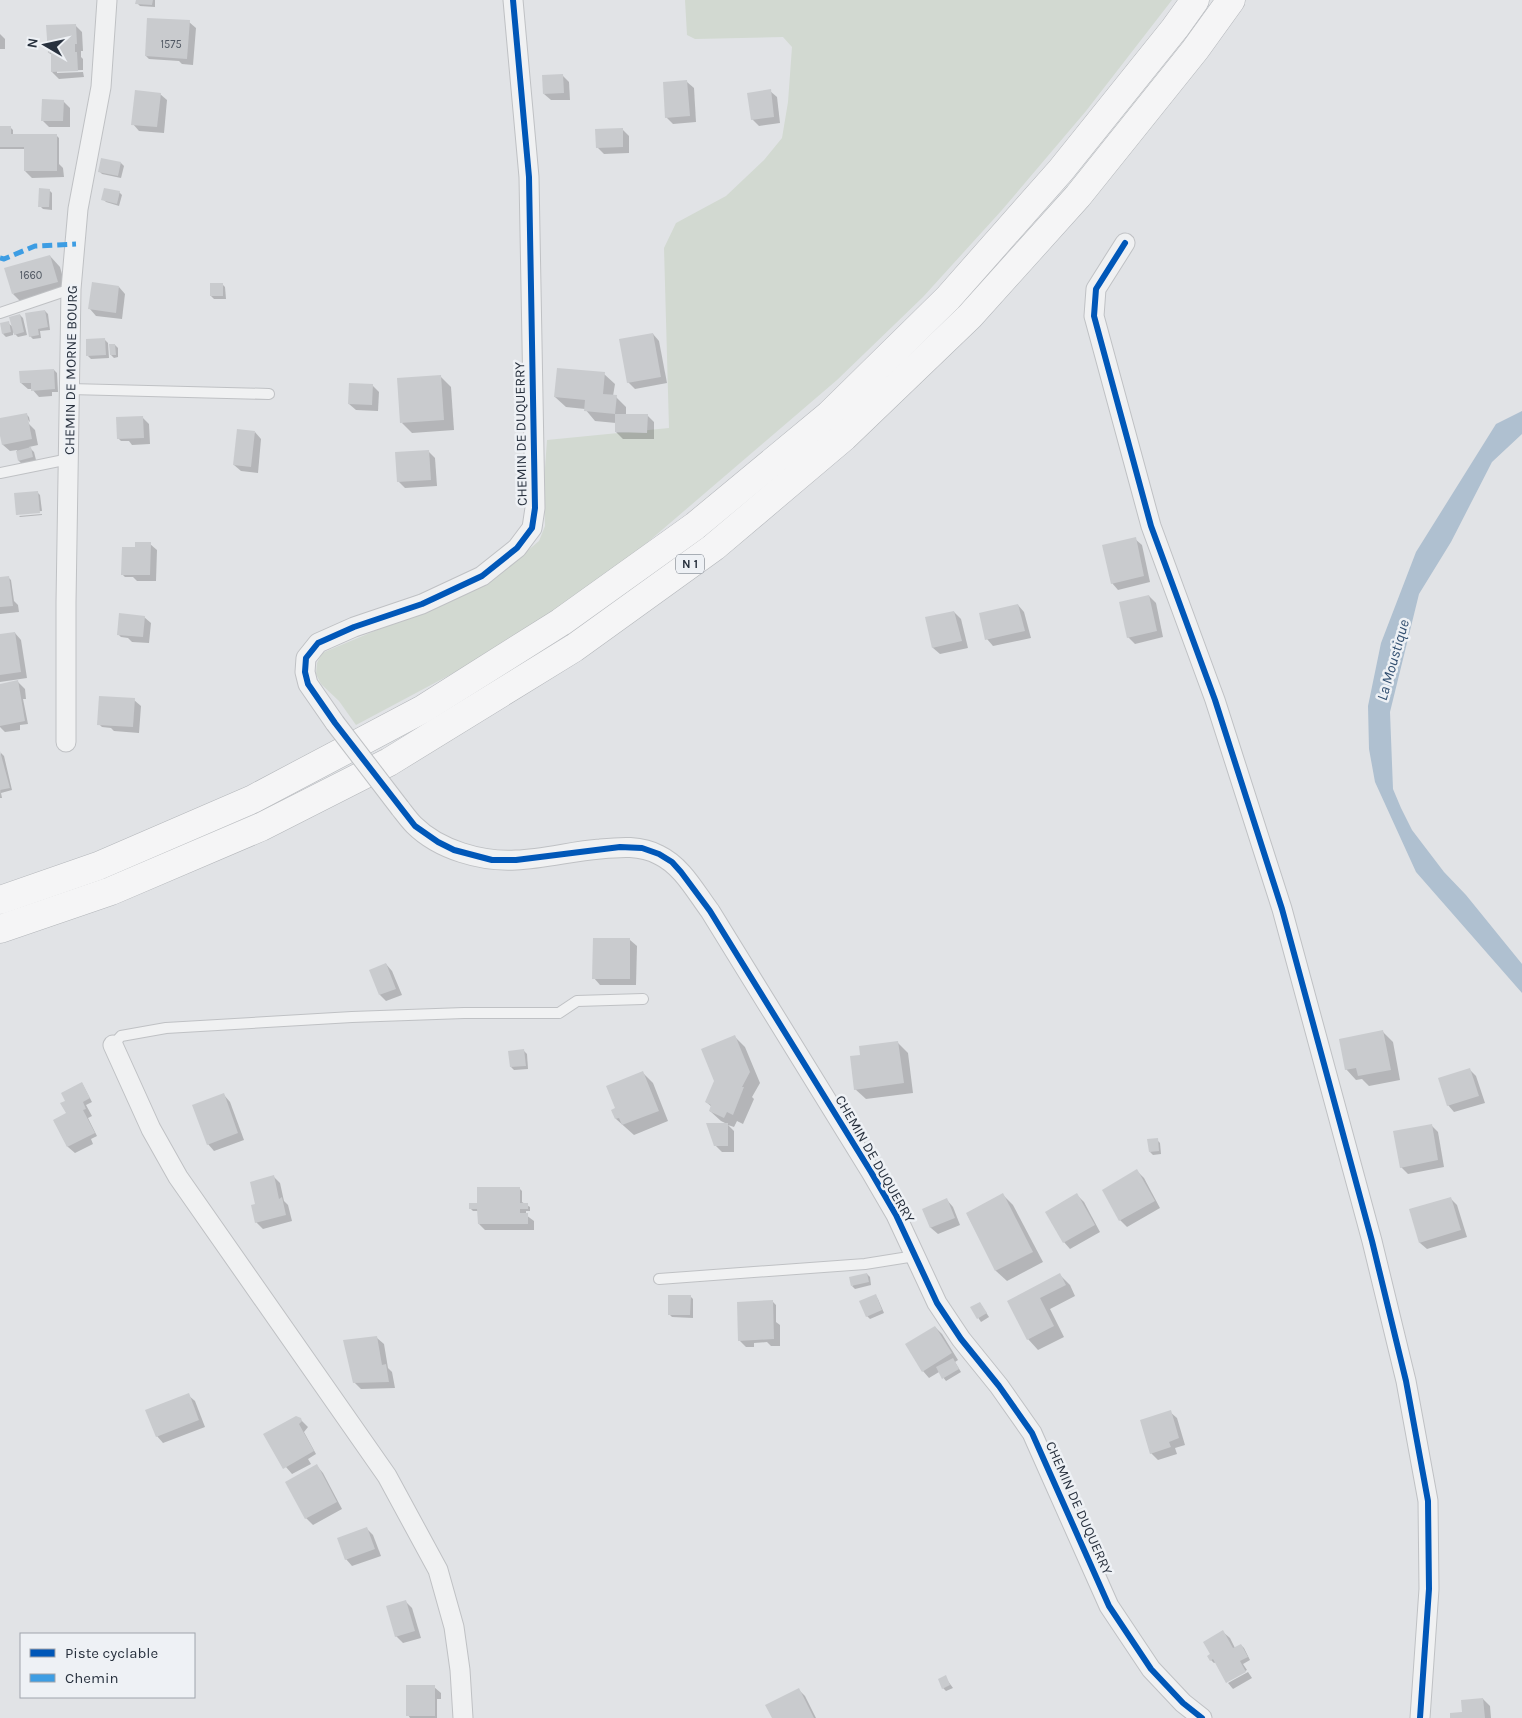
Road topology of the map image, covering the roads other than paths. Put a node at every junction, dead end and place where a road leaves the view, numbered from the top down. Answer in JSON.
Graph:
{"nodes":[{"id":1,"x":107,"y":0,"type":"edge"},
{"id":2,"x":513,"y":0,"type":"edge"},
{"id":3,"x":1195,"y":0,"type":"edge"},
{"id":4,"x":1231,"y":0,"type":"edge"},
{"id":5,"x":1125,"y":242,"type":"dead end"},
{"id":6,"x":71,"y":289,"type":"junction"},
{"id":7,"x":0,"y":313,"type":"edge"},
{"id":8,"x":70,"y":389,"type":"junction"},
{"id":9,"x":269,"y":394,"type":"dead end"},
{"id":10,"x":69,"y":459,"type":"junction"},
{"id":11,"x":0,"y":473,"type":"edge"},
{"id":12,"x":66,"y":742,"type":"dead end"},
{"id":13,"x":0,"y":900,"type":"edge"},
{"id":14,"x":0,"y":929,"type":"edge"},
{"id":15,"x":643,"y":999,"type":"dead end"},
{"id":16,"x":113,"y":1045,"type":"joint"},
{"id":17,"x":915,"y":1256,"type":"junction"},
{"id":18,"x":659,"y":1279,"type":"dead end"},
{"id":19,"x":463,"y":1718,"type":"edge"},
{"id":20,"x":1202,"y":1718,"type":"edge"},
{"id":21,"x":1420,"y":1718,"type":"edge"}],
"edges":[{"from":1,"to":6,"type":"street","name":"CHEMIN DE MORNE BOURG"},
{"from":2,"to":17,"type":"street","name":"CHEMIN DE DUQUERRY","bridge":true},
{"from":3,"to":13,"type":"highway","number":"N 1"},
{"from":4,"to":14,"type":"highway","number":"N 1"},
{"from":5,"to":21,"type":"street"},
{"from":6,"to":7,"type":"lane"},
{"from":6,"to":8,"type":"street","name":"CHEMIN DE MORNE BOURG"},
{"from":8,"to":9,"type":"lane"},
{"from":8,"to":10,"type":"street","name":"CHEMIN DE MORNE BOURG"},
{"from":10,"to":11,"type":"lane"},
{"from":10,"to":12,"type":"street","name":"CHEMIN DE MORNE BOURG"},
{"from":15,"to":16,"type":"lane"},
{"from":16,"to":19,"type":"street"},
{"from":17,"to":18,"type":"lane"},
{"from":17,"to":20,"type":"street","name":"CHEMIN DE DUQUERRY"}]}
